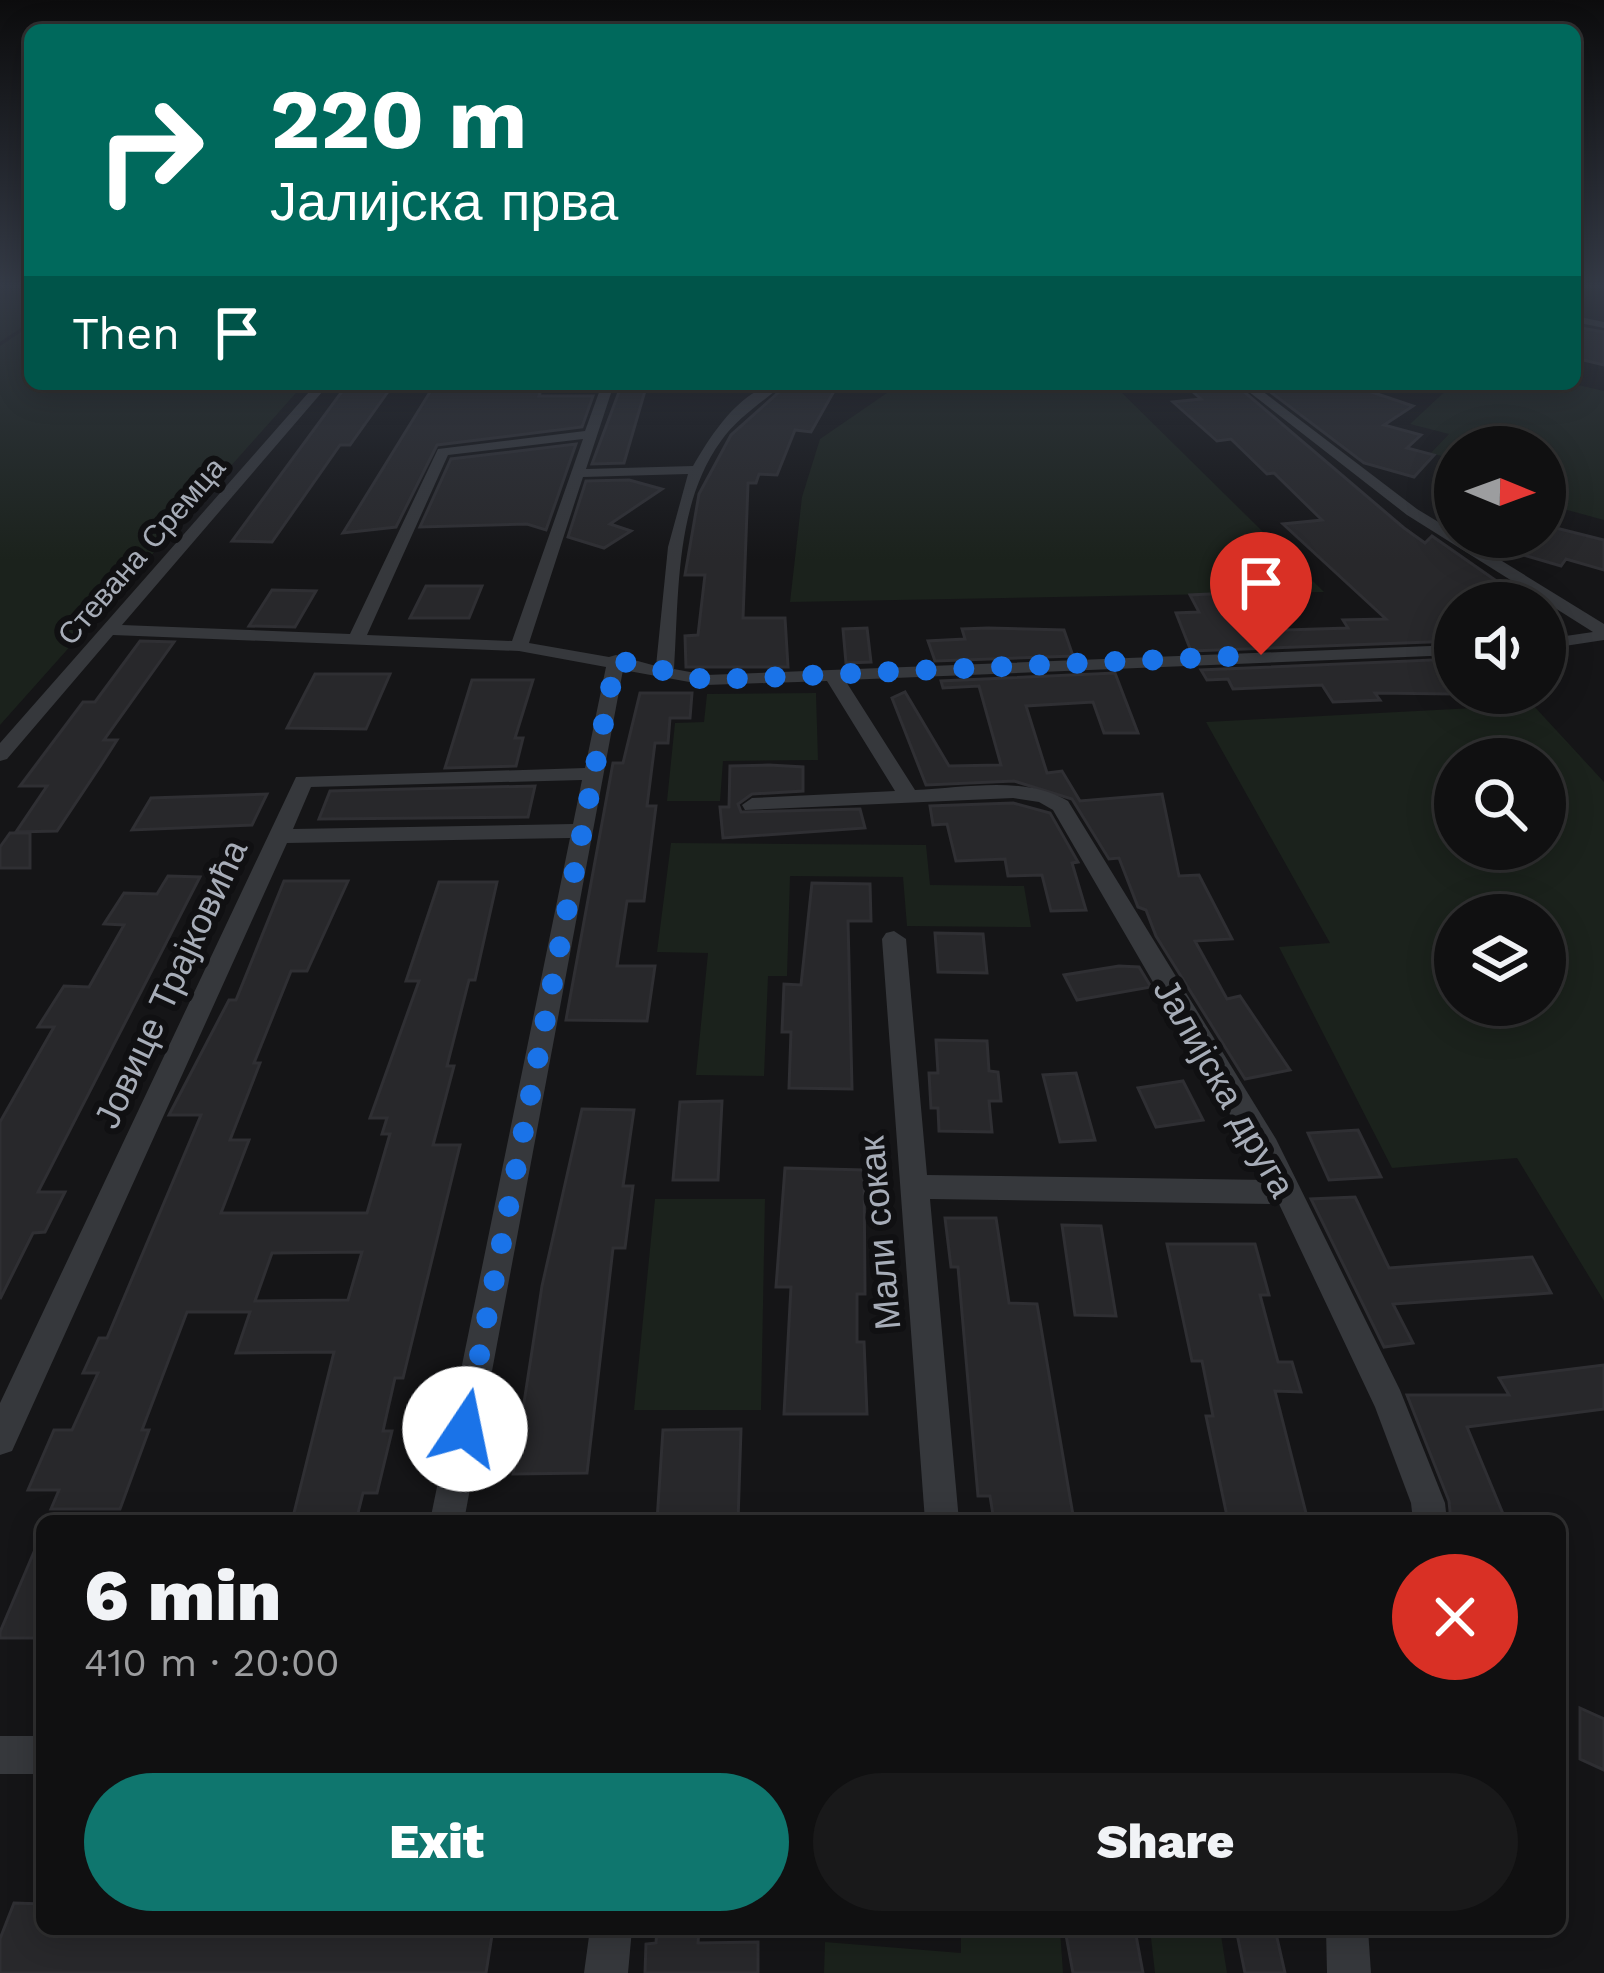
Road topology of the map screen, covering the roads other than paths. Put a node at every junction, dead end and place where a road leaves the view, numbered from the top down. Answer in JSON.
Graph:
{"nodes":[{"id":1,"x":318,"y":390,"type":"edge"},
{"id":2,"x":606,"y":390,"type":"edge"},
{"id":3,"x":768,"y":390,"type":"edge"},
{"id":4,"x":1253,"y":390,"type":"edge"},
{"id":5,"x":592,"y":434,"type":"junction"},
{"id":6,"x":695,"y":470,"type":"junction"},
{"id":7,"x":578,"y":473,"type":"junction"},
{"id":8,"x":1526,"y":582,"type":"edge"},
{"id":9,"x":1566,"y":603,"type":"edge"},
{"id":10,"x":1566,"y":607,"type":"edge"},
{"id":11,"x":1604,"y":607,"type":"edge"},
{"id":12,"x":107,"y":630,"type":"junction"},
{"id":13,"x":1604,"y":633,"type":"edge"},
{"id":14,"x":357,"y":637,"type":"junction"},
{"id":15,"x":1566,"y":640,"type":"edge"},
{"id":16,"x":519,"y":646,"type":"junction"},
{"id":17,"x":1434,"y":651,"type":"edge"},
{"id":18,"x":616,"y":660,"type":"junction"},
{"id":19,"x":665,"y":670,"type":"junction"},
{"id":20,"x":833,"y":675,"type":"junction"},
{"id":21,"x":0,"y":755,"type":"edge"},
{"id":22,"x":593,"y":774,"type":"junction"},
{"id":23,"x":909,"y":797,"type":"junction"},
{"id":24,"x":752,"y":806,"type":"dead end"},
{"id":25,"x":583,"y":831,"type":"junction"},
{"id":26,"x":280,"y":836,"type":"junction"},
{"id":27,"x":894,"y":939,"type":"dead end"},
{"id":28,"x":915,"y":1187,"type":"junction"},
{"id":29,"x":1286,"y":1192,"type":"junction"},
{"id":30,"x":0,"y":1438,"type":"edge"},
{"id":31,"x":448,"y":1515,"type":"edge"},
{"id":32,"x":942,"y":1515,"type":"edge"},
{"id":33,"x":1429,"y":1515,"type":"edge"},
{"id":34,"x":0,"y":1755,"type":"edge"},
{"id":35,"x":36,"y":1755,"type":"edge"},
{"id":36,"x":610,"y":1935,"type":"edge"},
{"id":37,"x":1348,"y":1935,"type":"edge"},
{"id":38,"x":606,"y":1973,"type":"edge"},
{"id":39,"x":1348,"y":1973,"type":"edge"}],
"edges":[{"from":1,"to":12,"type":"street","name":"Стевана Сремца"},
{"from":2,"to":5,"type":"street"},
{"from":3,"to":6,"type":"street"},
{"from":4,"to":8,"type":"street"},
{"from":5,"to":7,"type":"street"},
{"from":5,"to":14,"type":"street"},
{"from":6,"to":7,"type":"street"},
{"from":6,"to":19,"type":"street"},
{"from":7,"to":16,"type":"street"},
{"from":9,"to":11,"type":"street"},
{"from":10,"to":13,"type":"street"},
{"from":12,"to":14,"type":"street"},
{"from":12,"to":21,"type":"street","name":"Стевана Сремца"},
{"from":13,"to":15,"type":"street"},
{"from":14,"to":16,"type":"street"},
{"from":16,"to":18,"type":"street"},
{"from":17,"to":20,"type":"street"},
{"from":18,"to":19,"type":"street"},
{"from":18,"to":22,"type":"street"},
{"from":19,"to":20,"type":"street"},
{"from":20,"to":23,"type":"street"},
{"from":22,"to":25,"type":"street"},
{"from":22,"to":26,"type":"street"},
{"from":23,"to":24,"type":"street","name":"Јалијска друга"},
{"from":23,"to":29,"type":"street","name":"Јалијска друга"},
{"from":25,"to":26,"type":"street","name":"Јовице Трајковића"},
{"from":25,"to":31,"type":"street"},
{"from":26,"to":30,"type":"street","name":"Јовице Трајковића"},
{"from":27,"to":28,"type":"street","name":"Мали сокак"},
{"from":28,"to":29,"type":"street"},
{"from":28,"to":32,"type":"street","name":"Мали сокак"},
{"from":29,"to":33,"type":"street","name":"Јалијска друга"},
{"from":34,"to":35,"type":"street"},
{"from":36,"to":38,"type":"street"},
{"from":37,"to":39,"type":"street"}]}
